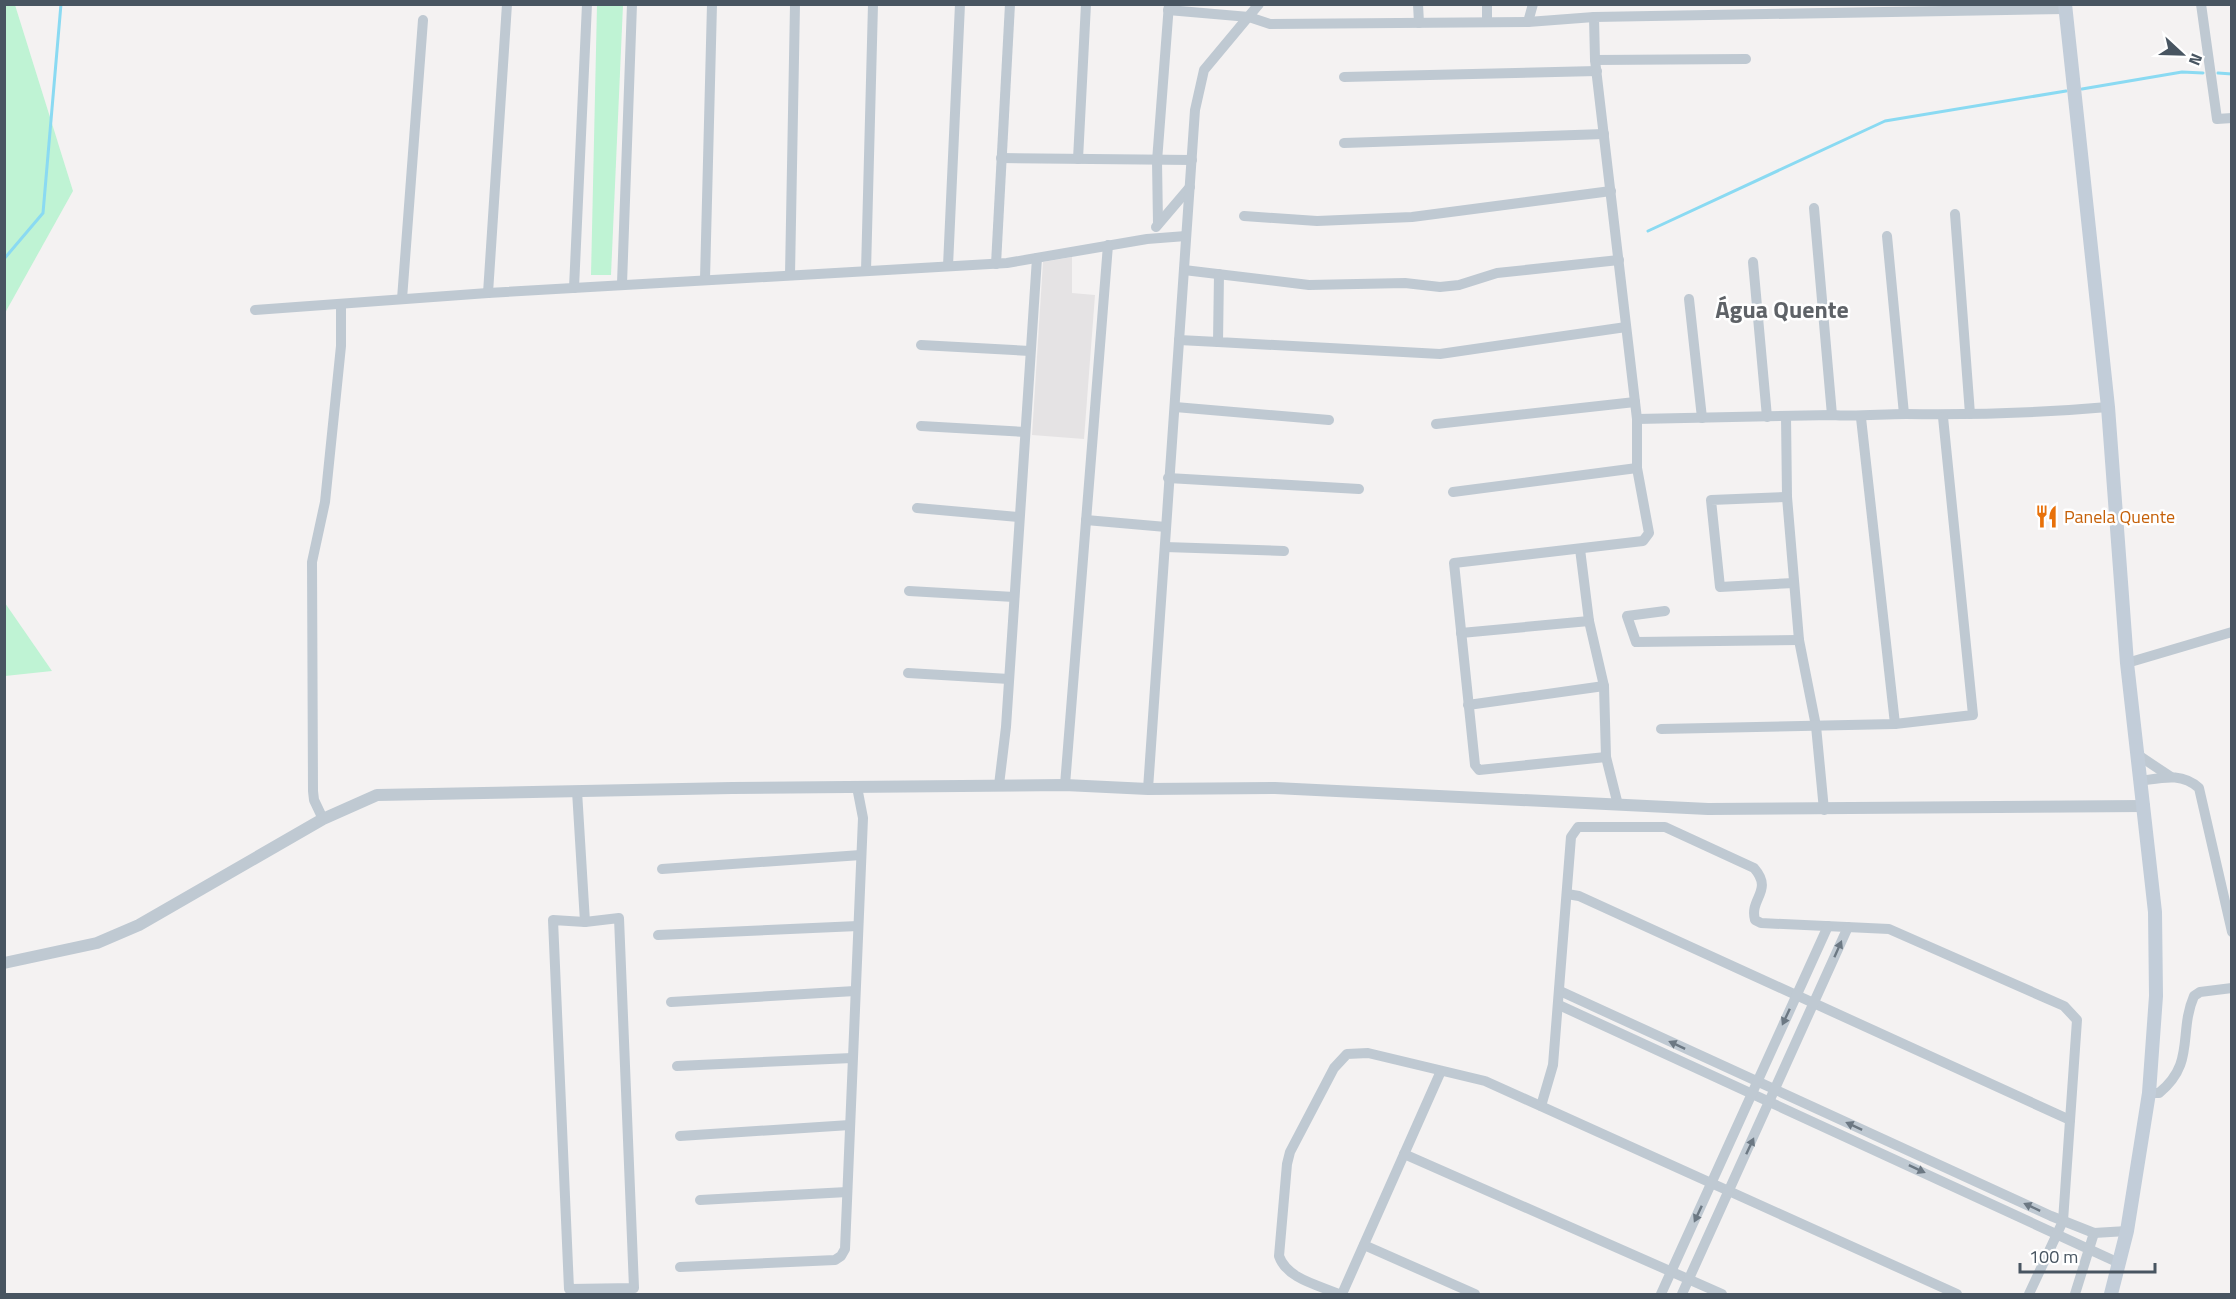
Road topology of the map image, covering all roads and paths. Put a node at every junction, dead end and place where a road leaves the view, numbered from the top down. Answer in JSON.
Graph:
{"nodes":[{"id":1,"x":507,"y":4,"type":"edge"},
{"id":2,"x":587,"y":4,"type":"edge"},
{"id":3,"x":632,"y":4,"type":"edge"},
{"id":4,"x":712,"y":4,"type":"edge"},
{"id":5,"x":795,"y":4,"type":"edge"},
{"id":6,"x":873,"y":4,"type":"edge"},
{"id":7,"x":960,"y":4,"type":"edge"},
{"id":8,"x":1010,"y":4,"type":"edge"},
{"id":9,"x":1086,"y":4,"type":"edge"},
{"id":10,"x":1259,"y":4,"type":"edge"},
{"id":11,"x":1418,"y":4,"type":"edge"},
{"id":12,"x":1487,"y":4,"type":"edge"},
{"id":13,"x":1533,"y":4,"type":"edge"},
{"id":14,"x":1611,"y":4,"type":"edge"},
{"id":15,"x":1639,"y":4,"type":"edge"},
{"id":16,"x":2201,"y":4,"type":"edge"},
{"id":17,"x":1168,"y":7,"type":"edge"},
{"id":18,"x":2065,"y":7,"type":"edge"},
{"id":19,"x":1706,"y":10,"type":"edge"},
{"id":20,"x":1249,"y":17,"type":"junction"},
{"id":21,"x":1594,"y":17,"type":"junction"},
{"id":22,"x":1606,"y":17,"type":"junction"},
{"id":23,"x":1641,"y":17,"type":"junction"},
{"id":24,"x":423,"y":20,"type":"dead end"},
{"id":25,"x":1487,"y":22,"type":"junction"},
{"id":26,"x":1528,"y":22,"type":"junction"},
{"id":27,"x":1419,"y":23,"type":"junction"},
{"id":28,"x":1746,"y":59,"type":"dead end"},
{"id":29,"x":1595,"y":60,"type":"junction"},
{"id":30,"x":1597,"y":72,"type":"junction"},
{"id":31,"x":1344,"y":77,"type":"dead end"},
{"id":32,"x":2232,"y":118,"type":"edge"},
{"id":33,"x":1604,"y":134,"type":"junction"},
{"id":34,"x":1344,"y":143,"type":"dead end"},
{"id":35,"x":1001,"y":158,"type":"junction"},
{"id":36,"x":1078,"y":159,"type":"junction"},
{"id":37,"x":1192,"y":160,"type":"junction"},
{"id":38,"x":1157,"y":161,"type":"junction"},
{"id":39,"x":1190,"y":187,"type":"junction"},
{"id":40,"x":1611,"y":191,"type":"junction"},
{"id":41,"x":1814,"y":208,"type":"dead end"},
{"id":42,"x":1955,"y":214,"type":"dead end"},
{"id":43,"x":1244,"y":216,"type":"dead end"},
{"id":44,"x":1158,"y":224,"type":"junction"},
{"id":45,"x":1186,"y":236,"type":"junction"},
{"id":46,"x":1887,"y":236,"type":"dead end"},
{"id":47,"x":1147,"y":239,"type":"junction"},
{"id":48,"x":1108,"y":245,"type":"junction"},
{"id":49,"x":1036,"y":258,"type":"junction"},
{"id":50,"x":1619,"y":260,"type":"junction"},
{"id":51,"x":1753,"y":262,"type":"dead end"},
{"id":52,"x":996,"y":264,"type":"junction"},
{"id":53,"x":948,"y":266,"type":"junction"},
{"id":54,"x":1184,"y":270,"type":"junction"},
{"id":55,"x":866,"y":271,"type":"junction"},
{"id":56,"x":1219,"y":274,"type":"junction"},
{"id":57,"x":790,"y":275,"type":"junction"},
{"id":58,"x":705,"y":279,"type":"junction"},
{"id":59,"x":622,"y":284,"type":"junction"},
{"id":60,"x":574,"y":288,"type":"junction"},
{"id":61,"x":488,"y":292,"type":"junction"},
{"id":62,"x":402,"y":299,"type":"junction"},
{"id":63,"x":1689,"y":299,"type":"dead end"},
{"id":64,"x":341,"y":304,"type":"junction"},
{"id":65,"x":255,"y":310,"type":"dead end"},
{"id":66,"x":1626,"y":327,"type":"junction"},
{"id":67,"x":1179,"y":340,"type":"junction"},
{"id":68,"x":1218,"y":342,"type":"junction"},
{"id":69,"x":921,"y":345,"type":"dead end"},
{"id":70,"x":1030,"y":351,"type":"junction"},
{"id":71,"x":1635,"y":402,"type":"junction"},
{"id":72,"x":1175,"y":407,"type":"junction"},
{"id":73,"x":2108,"y":407,"type":"junction"},
{"id":74,"x":1904,"y":414,"type":"junction"},
{"id":75,"x":1970,"y":414,"type":"junction"},
{"id":76,"x":1832,"y":415,"type":"junction"},
{"id":77,"x":1786,"y":416,"type":"junction"},
{"id":78,"x":1702,"y":417,"type":"junction"},
{"id":79,"x":1767,"y":417,"type":"junction"},
{"id":80,"x":1943,"y":417,"type":"junction"},
{"id":81,"x":1861,"y":418,"type":"junction"},
{"id":82,"x":1637,"y":419,"type":"junction"},
{"id":83,"x":1329,"y":420,"type":"dead end"},
{"id":84,"x":1436,"y":424,"type":"dead end"},
{"id":85,"x":921,"y":426,"type":"dead end"},
{"id":86,"x":1025,"y":432,"type":"junction"},
{"id":87,"x":1637,"y":468,"type":"junction"},
{"id":88,"x":1168,"y":478,"type":"junction"},
{"id":89,"x":1359,"y":489,"type":"dead end"},
{"id":90,"x":1453,"y":492,"type":"dead end"},
{"id":91,"x":1787,"y":497,"type":"junction"},
{"id":92,"x":917,"y":508,"type":"dead end"},
{"id":93,"x":1019,"y":517,"type":"junction"},
{"id":94,"x":1086,"y":520,"type":"junction"},
{"id":95,"x":1166,"y":527,"type":"junction"},
{"id":96,"x":1165,"y":547,"type":"junction"},
{"id":97,"x":1580,"y":549,"type":"junction"},
{"id":98,"x":1284,"y":551,"type":"dead end"},
{"id":99,"x":1794,"y":583,"type":"junction"},
{"id":100,"x":909,"y":591,"type":"dead end"},
{"id":101,"x":1014,"y":597,"type":"junction"},
{"id":102,"x":1665,"y":611,"type":"dead end"},
{"id":103,"x":1589,"y":621,"type":"junction"},
{"id":104,"x":2232,"y":632,"type":"edge"},
{"id":105,"x":1461,"y":633,"type":"junction"},
{"id":106,"x":1799,"y":640,"type":"junction"},
{"id":107,"x":2127,"y":663,"type":"junction"},
{"id":108,"x":908,"y":673,"type":"dead end"},
{"id":109,"x":1009,"y":679,"type":"junction"},
{"id":110,"x":1604,"y":687,"type":"junction"},
{"id":111,"x":1468,"y":705,"type":"junction"},
{"id":112,"x":1895,"y":724,"type":"junction"},
{"id":113,"x":1816,"y":726,"type":"junction"},
{"id":114,"x":1661,"y":729,"type":"dead end"},
{"id":115,"x":2138,"y":755,"type":"junction"},
{"id":116,"x":1606,"y":757,"type":"junction"},
{"id":117,"x":2171,"y":777,"type":"junction"},
{"id":118,"x":2140,"y":781,"type":"junction"},
{"id":119,"x":999,"y":785,"type":"junction"},
{"id":120,"x":1065,"y":785,"type":"junction"},
{"id":121,"x":857,"y":787,"type":"junction"},
{"id":122,"x":1148,"y":789,"type":"junction"},
{"id":123,"x":577,"y":791,"type":"junction"},
{"id":124,"x":1618,"y":805,"type":"junction"},
{"id":125,"x":2144,"y":806,"type":"junction"},
{"id":126,"x":1824,"y":810,"type":"junction"},
{"id":127,"x":323,"y":819,"type":"junction"},
{"id":128,"x":861,"y":855,"type":"junction"},
{"id":129,"x":662,"y":869,"type":"dead end"},
{"id":130,"x":1567,"y":894,"type":"junction"},
{"id":131,"x":585,"y":922,"type":"junction"},
{"id":132,"x":858,"y":926,"type":"junction"},
{"id":133,"x":1828,"y":926,"type":"junction"},
{"id":134,"x":1848,"y":927,"type":"junction"},
{"id":135,"x":2231,"y":932,"type":"edge"},
{"id":136,"x":658,"y":935,"type":"dead end"},
{"id":137,"x":4,"y":963,"type":"edge"},
{"id":138,"x":2232,"y":988,"type":"edge"},
{"id":139,"x":855,"y":991,"type":"junction"},
{"id":140,"x":1560,"y":991,"type":"junction"},
{"id":141,"x":1796,"y":994,"type":"junction"},
{"id":142,"x":671,"y":1002,"type":"dead end"},
{"id":143,"x":1814,"y":1002,"type":"junction"},
{"id":144,"x":1558,"y":1005,"type":"junction"},
{"id":145,"x":852,"y":1058,"type":"junction"},
{"id":146,"x":677,"y":1066,"type":"dead end"},
{"id":147,"x":1441,"y":1071,"type":"junction"},
{"id":148,"x":1756,"y":1082,"type":"junction"},
{"id":149,"x":1774,"y":1090,"type":"junction"},
{"id":150,"x":2149,"y":1093,"type":"junction"},
{"id":151,"x":1753,"y":1094,"type":"junction"},
{"id":152,"x":1770,"y":1101,"type":"junction"},
{"id":153,"x":1541,"y":1106,"type":"junction"},
{"id":154,"x":2070,"y":1120,"type":"junction"},
{"id":155,"x":850,"y":1125,"type":"junction"},
{"id":156,"x":680,"y":1136,"type":"dead end"},
{"id":157,"x":1404,"y":1154,"type":"junction"},
{"id":158,"x":1712,"y":1184,"type":"junction"},
{"id":159,"x":1729,"y":1191,"type":"junction"},
{"id":160,"x":847,"y":1192,"type":"junction"},
{"id":161,"x":700,"y":1200,"type":"dead end"},
{"id":162,"x":2063,"y":1221,"type":"junction"},
{"id":163,"x":2127,"y":1231,"type":"junction"},
{"id":164,"x":2057,"y":1233,"type":"junction"},
{"id":165,"x":2094,"y":1233,"type":"junction"},
{"id":166,"x":1364,"y":1245,"type":"junction"},
{"id":167,"x":2090,"y":1252,"type":"junction"},
{"id":168,"x":2119,"y":1263,"type":"junction"},
{"id":169,"x":680,"y":1267,"type":"dead end"},
{"id":170,"x":1671,"y":1272,"type":"junction"},
{"id":171,"x":1688,"y":1280,"type":"junction"},
{"id":172,"x":1340,"y":1294,"type":"edge"},
{"id":173,"x":1475,"y":1294,"type":"edge"},
{"id":174,"x":1661,"y":1294,"type":"edge"},
{"id":175,"x":1682,"y":1294,"type":"edge"},
{"id":176,"x":1722,"y":1294,"type":"edge"},
{"id":177,"x":1957,"y":1294,"type":"edge"},
{"id":178,"x":2029,"y":1294,"type":"edge"},
{"id":179,"x":2075,"y":1294,"type":"edge"},
{"id":180,"x":2111,"y":1294,"type":"edge"}],
"edges":[{"from":1,"to":61,"type":"street"},
{"from":2,"to":60,"type":"street"},
{"from":3,"to":59,"type":"street"},
{"from":4,"to":58,"type":"street"},
{"from":5,"to":57,"type":"street"},
{"from":6,"to":55,"type":"street"},
{"from":7,"to":53,"type":"street"},
{"from":8,"to":35,"type":"street"},
{"from":9,"to":36,"type":"street"},
{"from":10,"to":20,"type":"street"},
{"from":11,"to":27,"type":"street"},
{"from":12,"to":25,"type":"street"},
{"from":13,"to":26,"type":"street"},
{"from":14,"to":22,"type":"street"},
{"from":15,"to":23,"type":"street"},
{"from":16,"to":32,"type":"street"},
{"from":17,"to":20,"type":"street"},
{"from":17,"to":38,"type":"street"},
{"from":18,"to":19,"type":"street"},
{"from":18,"to":73,"type":"main road"},
{"from":19,"to":23,"type":"street"},
{"from":20,"to":27,"type":"street"},
{"from":20,"to":37,"type":"street"},
{"from":21,"to":22,"type":"street"},
{"from":21,"to":26,"type":"street"},
{"from":21,"to":29,"type":"street"},
{"from":22,"to":23,"type":"street"},
{"from":24,"to":62,"type":"street"},
{"from":25,"to":26,"type":"street"},
{"from":25,"to":27,"type":"street"},
{"from":28,"to":29,"type":"street"},
{"from":29,"to":30,"type":"street"},
{"from":30,"to":31,"type":"street"},
{"from":30,"to":33,"type":"street"},
{"from":33,"to":34,"type":"street"},
{"from":33,"to":40,"type":"street"},
{"from":35,"to":36,"type":"street"},
{"from":35,"to":52,"type":"street"},
{"from":36,"to":38,"type":"street"},
{"from":37,"to":38,"type":"street"},
{"from":37,"to":39,"type":"street"},
{"from":38,"to":44,"type":"street"},
{"from":39,"to":44,"type":"street"},
{"from":39,"to":45,"type":"street"},
{"from":40,"to":43,"type":"street"},
{"from":40,"to":50,"type":"street"},
{"from":41,"to":76,"type":"street"},
{"from":42,"to":75,"type":"street"},
{"from":44,"to":47,"type":"street"},
{"from":45,"to":47,"type":"street"},
{"from":45,"to":54,"type":"street"},
{"from":46,"to":74,"type":"street"},
{"from":47,"to":48,"type":"street"},
{"from":48,"to":49,"type":"street"},
{"from":48,"to":94,"type":"street"},
{"from":49,"to":52,"type":"street"},
{"from":49,"to":70,"type":"street"},
{"from":50,"to":56,"type":"street"},
{"from":50,"to":66,"type":"street"},
{"from":51,"to":79,"type":"street"},
{"from":52,"to":53,"type":"street"},
{"from":53,"to":55,"type":"street"},
{"from":54,"to":56,"type":"street"},
{"from":54,"to":67,"type":"street"},
{"from":55,"to":57,"type":"street"},
{"from":56,"to":68,"type":"street"},
{"from":57,"to":58,"type":"street"},
{"from":58,"to":59,"type":"street"},
{"from":59,"to":60,"type":"street"},
{"from":60,"to":61,"type":"street"},
{"from":61,"to":62,"type":"street"},
{"from":62,"to":64,"type":"street"},
{"from":63,"to":78,"type":"street"},
{"from":64,"to":65,"type":"street"},
{"from":64,"to":127,"type":"street"},
{"from":66,"to":68,"type":"street"},
{"from":66,"to":71,"type":"street"},
{"from":67,"to":68,"type":"street"},
{"from":67,"to":72,"type":"street"},
{"from":69,"to":70,"type":"street"},
{"from":70,"to":86,"type":"street"},
{"from":71,"to":82,"type":"street"},
{"from":71,"to":84,"type":"street"},
{"from":72,"to":83,"type":"street"},
{"from":72,"to":88,"type":"street"},
{"from":73,"to":75,"type":"street"},
{"from":73,"to":107,"type":"main road"},
{"from":74,"to":80,"type":"street"},
{"from":74,"to":81,"type":"street"},
{"from":75,"to":80,"type":"street"},
{"from":76,"to":77,"type":"street"},
{"from":76,"to":81,"type":"street"},
{"from":77,"to":79,"type":"street"},
{"from":77,"to":91,"type":"street"},
{"from":78,"to":79,"type":"street"},
{"from":78,"to":82,"type":"street"},
{"from":80,"to":112,"type":"street"},
{"from":81,"to":112,"type":"street"},
{"from":82,"to":87,"type":"street"},
{"from":85,"to":86,"type":"street"},
{"from":86,"to":93,"type":"street"},
{"from":87,"to":90,"type":"street"},
{"from":87,"to":97,"type":"street"},
{"from":88,"to":89,"type":"street"},
{"from":88,"to":95,"type":"street"},
{"from":91,"to":99,"type":"street"},
{"from":91,"to":99,"type":"street"},
{"from":92,"to":93,"type":"street"},
{"from":93,"to":101,"type":"street"},
{"from":94,"to":95,"type":"street"},
{"from":94,"to":120,"type":"street"},
{"from":95,"to":96,"type":"street"},
{"from":96,"to":98,"type":"street"},
{"from":96,"to":122,"type":"street"},
{"from":97,"to":103,"type":"street"},
{"from":97,"to":105,"type":"street"},
{"from":99,"to":106,"type":"street"},
{"from":100,"to":101,"type":"street"},
{"from":101,"to":109,"type":"street"},
{"from":102,"to":106,"type":"street"},
{"from":103,"to":105,"type":"street"},
{"from":103,"to":110,"type":"street"},
{"from":104,"to":107,"type":"street"},
{"from":105,"to":111,"type":"street"},
{"from":106,"to":113,"type":"street"},
{"from":107,"to":115,"type":"main road"},
{"from":108,"to":109,"type":"street"},
{"from":109,"to":119,"type":"street"},
{"from":110,"to":111,"type":"street"},
{"from":110,"to":116,"type":"street"},
{"from":111,"to":116,"type":"street"},
{"from":112,"to":113,"type":"street"},
{"from":113,"to":114,"type":"street"},
{"from":113,"to":126,"type":"street"},
{"from":115,"to":117,"type":"street"},
{"from":115,"to":118,"type":"main road"},
{"from":116,"to":124,"type":"street"},
{"from":117,"to":118,"type":"street"},
{"from":117,"to":135,"type":"street"},
{"from":118,"to":125,"type":"main road"},
{"from":119,"to":120,"type":"street"},
{"from":119,"to":121,"type":"street"},
{"from":120,"to":122,"type":"street"},
{"from":121,"to":123,"type":"street"},
{"from":121,"to":128,"type":"street"},
{"from":122,"to":124,"type":"street"},
{"from":123,"to":127,"type":"street"},
{"from":123,"to":131,"type":"street"},
{"from":124,"to":126,"type":"street"},
{"from":125,"to":126,"type":"street"},
{"from":125,"to":150,"type":"main road"},
{"from":127,"to":137,"type":"street"},
{"from":128,"to":129,"type":"street"},
{"from":128,"to":132,"type":"street"},
{"from":130,"to":133,"type":"street"},
{"from":130,"to":140,"type":"street"},
{"from":130,"to":141,"type":"street"},
{"from":131,"to":131,"type":"street"},
{"from":132,"to":136,"type":"street"},
{"from":132,"to":139,"type":"street"},
{"from":133,"to":134,"type":"street"},
{"from":133,"to":141,"type":"street"},
{"from":143,"to":134,"type":"street","one_way":true},
{"from":134,"to":154,"type":"street"},
{"from":138,"to":150,"type":"street"},
{"from":139,"to":142,"type":"street"},
{"from":139,"to":145,"type":"street"},
{"from":140,"to":144,"type":"street"},
{"from":148,"to":140,"type":"street","one_way":true},
{"from":141,"to":143,"type":"street"},
{"from":141,"to":148,"type":"street","one_way":true},
{"from":143,"to":149,"type":"street"},
{"from":143,"to":154,"type":"street"},
{"from":144,"to":151,"type":"street"},
{"from":144,"to":153,"type":"street"},
{"from":145,"to":146,"type":"street"},
{"from":145,"to":155,"type":"street"},
{"from":147,"to":153,"type":"street"},
{"from":147,"to":157,"type":"street"},
{"from":147,"to":172,"type":"street"},
{"from":148,"to":149,"type":"street"},
{"from":148,"to":151,"type":"street"},
{"from":149,"to":152,"type":"street"},
{"from":162,"to":149,"type":"street","one_way":true},
{"from":150,"to":163,"type":"main road"},
{"from":151,"to":152,"type":"street"},
{"from":151,"to":158,"type":"street"},
{"from":159,"to":152,"type":"street","one_way":true},
{"from":152,"to":164,"type":"street","one_way":true},
{"from":153,"to":158,"type":"street"},
{"from":154,"to":162,"type":"street"},
{"from":155,"to":156,"type":"street"},
{"from":155,"to":160,"type":"street"},
{"from":157,"to":166,"type":"street"},
{"from":157,"to":170,"type":"street"},
{"from":158,"to":159,"type":"street"},
{"from":158,"to":170,"type":"street","one_way":true},
{"from":159,"to":171,"type":"street"},
{"from":159,"to":177,"type":"street"},
{"from":160,"to":161,"type":"street"},
{"from":160,"to":169,"type":"street"},
{"from":162,"to":164,"type":"street"},
{"from":162,"to":165,"type":"street"},
{"from":163,"to":165,"type":"street"},
{"from":163,"to":168,"type":"main road"},
{"from":164,"to":167,"type":"street"},
{"from":164,"to":178,"type":"street"},
{"from":165,"to":167,"type":"street"},
{"from":166,"to":172,"type":"street"},
{"from":166,"to":173,"type":"street"},
{"from":167,"to":168,"type":"street"},
{"from":167,"to":179,"type":"street"},
{"from":168,"to":180,"type":"main road"},
{"from":170,"to":171,"type":"street"},
{"from":170,"to":174,"type":"street"},
{"from":171,"to":175,"type":"street"},
{"from":171,"to":176,"type":"street"}]}
